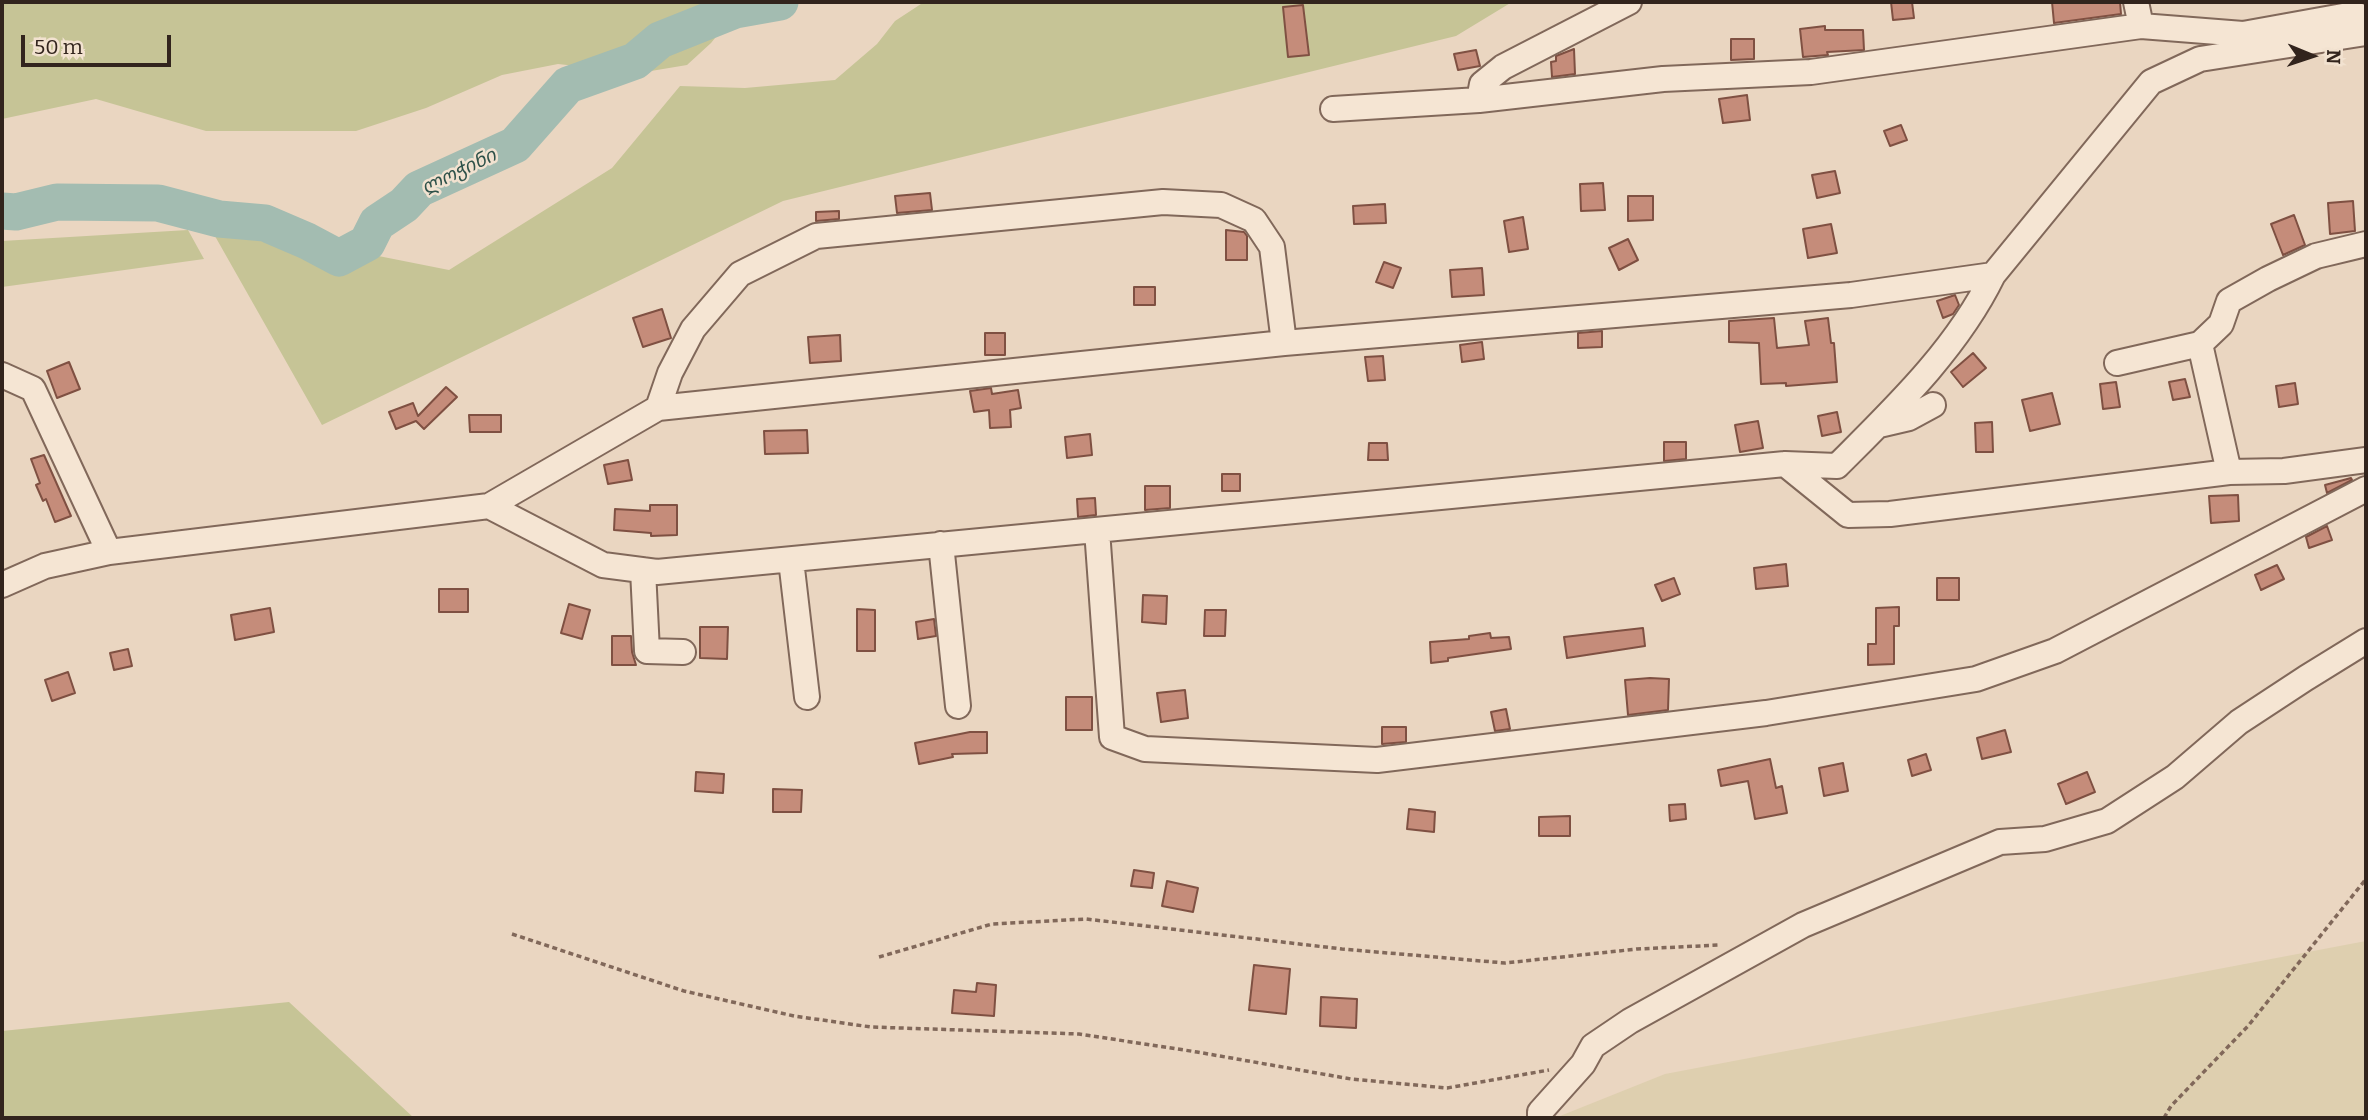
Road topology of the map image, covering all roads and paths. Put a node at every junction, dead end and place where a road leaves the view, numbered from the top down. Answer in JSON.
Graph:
{"nodes":[{"id":1,"x":1629,"y":2,"type":"edge"},
{"id":2,"x":2136,"y":2,"type":"edge"},
{"id":3,"x":2366,"y":18,"type":"edge"},
{"id":4,"x":2141,"y":26,"type":"junction"},
{"id":5,"x":2366,"y":33,"type":"edge"},
{"id":6,"x":1479,"y":100,"type":"junction"},
{"id":7,"x":1332,"y":109,"type":"dead end"},
{"id":8,"x":2366,"y":244,"type":"edge"},
{"id":9,"x":1993,"y":275,"type":"junction"},
{"id":10,"x":1283,"y":343,"type":"junction"},
{"id":11,"x":2200,"y":344,"type":"junction"},
{"id":12,"x":2117,"y":363,"type":"dead end"},
{"id":13,"x":2,"y":375,"type":"edge"},
{"id":14,"x":1933,"y":405,"type":"dead end"},
{"id":15,"x":658,"y":408,"type":"junction"},
{"id":16,"x":1879,"y":425,"type":"junction"},
{"id":17,"x":2366,"y":460,"type":"edge"},
{"id":18,"x":1785,"y":464,"type":"junction"},
{"id":19,"x":2230,"y":472,"type":"junction"},
{"id":20,"x":2366,"y":489,"type":"edge"},
{"id":21,"x":489,"y":506,"type":"junction"},
{"id":22,"x":1097,"y":530,"type":"junction"},
{"id":23,"x":941,"y":544,"type":"junction"},
{"id":24,"x":109,"y":552,"type":"junction"},
{"id":25,"x":791,"y":560,"type":"junction"},
{"id":26,"x":643,"y":570,"type":"junction"},
{"id":27,"x":2,"y":585,"type":"edge"},
{"id":28,"x":2366,"y":640,"type":"edge"},
{"id":29,"x":683,"y":652,"type":"dead end"},
{"id":30,"x":807,"y":697,"type":"dead end"},
{"id":31,"x":958,"y":706,"type":"dead end"},
{"id":32,"x":2366,"y":879,"type":"edge"},
{"id":33,"x":512,"y":934,"type":"dead end"},
{"id":34,"x":1727,"y":943,"type":"dead end"},
{"id":35,"x":878,"y":957,"type":"dead end"},
{"id":36,"x":1583,"y":1064,"type":"junction"},
{"id":37,"x":1540,"y":1118,"type":"edge"},
{"id":38,"x":2164,"y":1118,"type":"edge"}],
"edges":[{"from":1,"to":6,"type":"street"},
{"from":2,"to":4,"type":"street"},
{"from":3,"to":4,"type":"street"},
{"from":4,"to":6,"type":"street"},
{"from":5,"to":9,"type":"street"},
{"from":6,"to":7,"type":"street"},
{"from":8,"to":11,"type":"street"},
{"from":9,"to":10,"type":"street"},
{"from":9,"to":16,"type":"street"},
{"from":10,"to":15,"type":"street"},
{"from":10,"to":15,"type":"street"},
{"from":11,"to":12,"type":"street"},
{"from":11,"to":19,"type":"street"},
{"from":13,"to":24,"type":"street"},
{"from":14,"to":16,"type":"street"},
{"from":15,"to":21,"type":"street"},
{"from":16,"to":18,"type":"street"},
{"from":17,"to":19,"type":"street"},
{"from":18,"to":19,"type":"street"},
{"from":18,"to":22,"type":"street"},
{"from":20,"to":22,"type":"street"},
{"from":21,"to":24,"type":"street"},
{"from":21,"to":26,"type":"street"},
{"from":22,"to":23,"type":"street"},
{"from":23,"to":25,"type":"street"},
{"from":23,"to":31,"type":"street"},
{"from":24,"to":27,"type":"street"},
{"from":25,"to":26,"type":"street"},
{"from":25,"to":30,"type":"street"},
{"from":26,"to":29,"type":"street"},
{"from":28,"to":36,"type":"street"},
{"from":32,"to":38,"type":"path"},
{"from":33,"to":36,"type":"path"},
{"from":34,"to":35,"type":"path"},
{"from":36,"to":37,"type":"street"}]}
